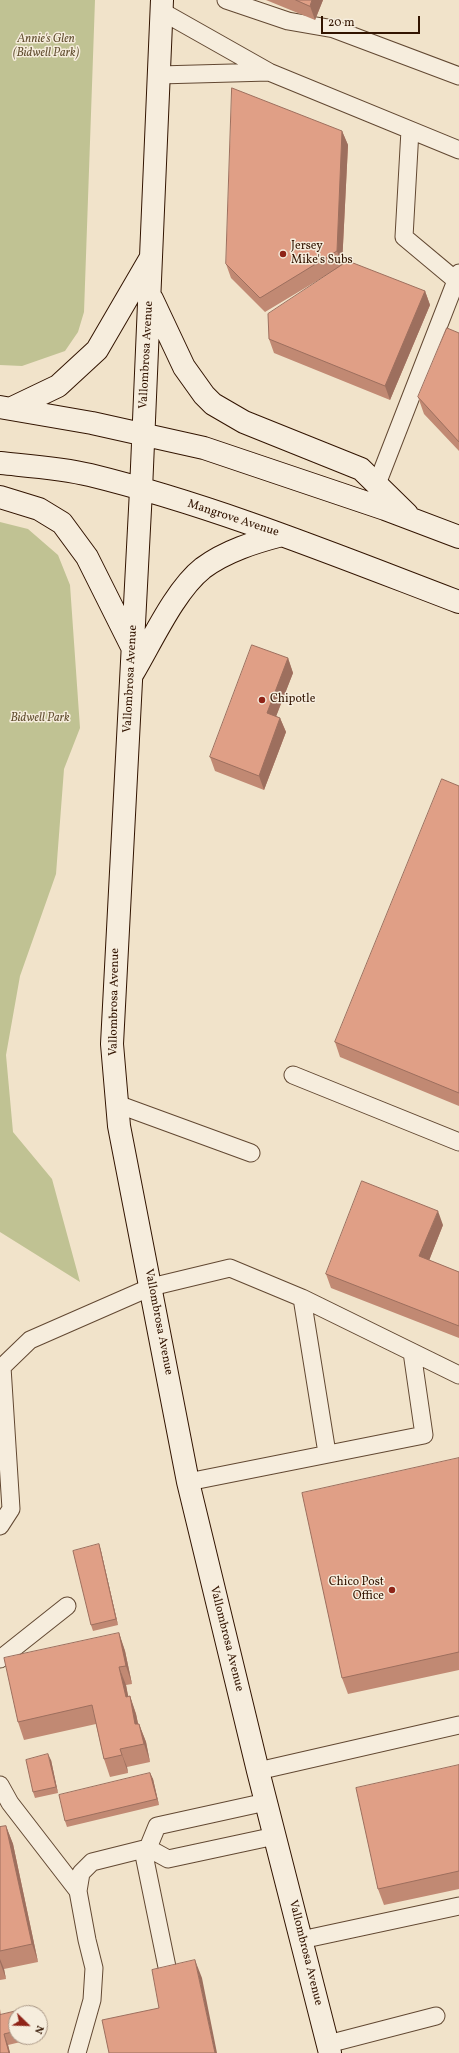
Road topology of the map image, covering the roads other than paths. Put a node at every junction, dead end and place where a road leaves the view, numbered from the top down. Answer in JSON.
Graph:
{"nodes":[{"id":1,"x":226,"y":0,"type":"edge"},
{"id":2,"x":162,"y":6,"type":"edge"},
{"id":3,"x":269,"y":72,"type":"junction"},
{"id":4,"x":159,"y":75,"type":"junction"},
{"id":5,"x":459,"y":76,"type":"edge"},
{"id":6,"x":410,"y":130,"type":"junction"},
{"id":7,"x":459,"y":150,"type":"edge"},
{"id":8,"x":151,"y":258,"type":"junction"},
{"id":9,"x":458,"y":280,"type":"edge"},
{"id":10,"x":150,"y":295,"type":"junction"},
{"id":11,"x":6,"y":407,"type":"edge"},
{"id":12,"x":143,"y":434,"type":"junction"},
{"id":13,"x":0,"y":463,"type":"edge"},
{"id":14,"x":377,"y":484,"type":"junction"},
{"id":15,"x":141,"y":490,"type":"junction"},
{"id":16,"x":0,"y":497,"type":"edge"},
{"id":17,"x":412,"y":519,"type":"junction"},
{"id":18,"x":282,"y":535,"type":"junction"},
{"id":19,"x":459,"y":537,"type":"edge"},
{"id":20,"x":459,"y":602,"type":"edge"},
{"id":21,"x":132,"y":648,"type":"junction"},
{"id":22,"x":132,"y":674,"type":"junction"},
{"id":23,"x":292,"y":1075,"type":"dead end"},
{"id":24,"x":117,"y":1104,"type":"junction"},
{"id":25,"x":459,"y":1142,"type":"edge"},
{"id":26,"x":251,"y":1153,"type":"dead end"},
{"id":27,"x":151,"y":1287,"type":"junction"},
{"id":28,"x":302,"y":1298,"type":"junction"},
{"id":29,"x":412,"y":1352,"type":"junction"},
{"id":30,"x":1,"y":1368,"type":"edge"},
{"id":31,"x":459,"y":1375,"type":"edge"},
{"id":32,"x":327,"y":1453,"type":"junction"},
{"id":33,"x":188,"y":1482,"type":"junction"},
{"id":34,"x":0,"y":1526,"type":"edge"},
{"id":35,"x":68,"y":1606,"type":"dead end"},
{"id":36,"x":0,"y":1659,"type":"edge"},
{"id":37,"x":459,"y":1725,"type":"edge"},
{"id":38,"x":258,"y":1771,"type":"junction"},
{"id":39,"x":0,"y":1785,"type":"edge"},
{"id":40,"x":266,"y":1802,"type":"junction"},
{"id":41,"x":275,"y":1836,"type":"junction"},
{"id":42,"x":145,"y":1849,"type":"junction"},
{"id":43,"x":78,"y":1891,"type":"junction"},
{"id":44,"x":459,"y":1906,"type":"edge"},
{"id":45,"x":301,"y":1940,"type":"junction"},
{"id":46,"x":167,"y":1967,"type":"edge"},
{"id":47,"x":436,"y":2016,"type":"dead end"},
{"id":48,"x":329,"y":2049,"type":"edge"},
{"id":49,"x":77,"y":2053,"type":"edge"}],
"edges":[{"from":1,"to":5,"type":"lane"},
{"from":2,"to":3,"type":"lane"},
{"from":2,"to":4,"type":"street","name":"Vallombrosa Avenue"},
{"from":3,"to":4,"type":"lane"},
{"from":3,"to":6,"type":"lane"},
{"from":4,"to":8,"type":"street","name":"Vallombrosa Avenue"},
{"from":6,"to":7,"type":"lane"},
{"from":6,"to":9,"type":"lane"},
{"from":8,"to":10,"type":"street","name":"Vallombrosa Avenue"},
{"from":8,"to":11,"type":"street"},
{"from":9,"to":14,"type":"lane"},
{"from":10,"to":12,"type":"street","name":"Vallombrosa Avenue"},
{"from":10,"to":14,"type":"street"},
{"from":11,"to":12,"type":"street"},
{"from":12,"to":15,"type":"street","name":"Vallombrosa Avenue"},
{"from":12,"to":17,"type":"street"},
{"from":13,"to":15,"type":"street","name":"Mangrove Avenue"},
{"from":14,"to":17,"type":"street"},
{"from":15,"to":18,"type":"street","name":"Mangrove Avenue"},
{"from":15,"to":21,"type":"street","name":"Vallombrosa Avenue"},
{"from":16,"to":21,"type":"street"},
{"from":17,"to":19,"type":"street"},
{"from":18,"to":20,"type":"street","name":"Mangrove Avenue"},
{"from":18,"to":22,"type":"street"},
{"from":21,"to":22,"type":"street","name":"Vallombrosa Avenue"},
{"from":22,"to":24,"type":"street","name":"Vallombrosa Avenue"},
{"from":23,"to":25,"type":"lane"},
{"from":24,"to":26,"type":"lane"},
{"from":24,"to":27,"type":"street","name":"Vallombrosa Avenue"},
{"from":27,"to":28,"type":"lane"},
{"from":27,"to":30,"type":"lane"},
{"from":27,"to":33,"type":"street","name":"Vallombrosa Avenue"},
{"from":28,"to":29,"type":"lane"},
{"from":28,"to":32,"type":"lane"},
{"from":29,"to":31,"type":"lane"},
{"from":29,"to":32,"type":"lane"},
{"from":30,"to":34,"type":"lane"},
{"from":32,"to":33,"type":"lane"},
{"from":33,"to":38,"type":"street","name":"Vallombrosa Avenue"},
{"from":35,"to":36,"type":"lane"},
{"from":37,"to":38,"type":"lane"},
{"from":38,"to":40,"type":"street","name":"Vallombrosa Avenue"},
{"from":39,"to":43,"type":"lane"},
{"from":40,"to":41,"type":"street","name":"Vallombrosa Avenue"},
{"from":40,"to":42,"type":"lane"},
{"from":41,"to":42,"type":"lane"},
{"from":41,"to":45,"type":"street","name":"Vallombrosa Avenue"},
{"from":42,"to":43,"type":"lane"},
{"from":42,"to":46,"type":"lane"},
{"from":43,"to":49,"type":"lane"},
{"from":44,"to":45,"type":"lane"},
{"from":45,"to":48,"type":"street","name":"Vallombrosa Avenue"},
{"from":47,"to":48,"type":"lane"}]}
